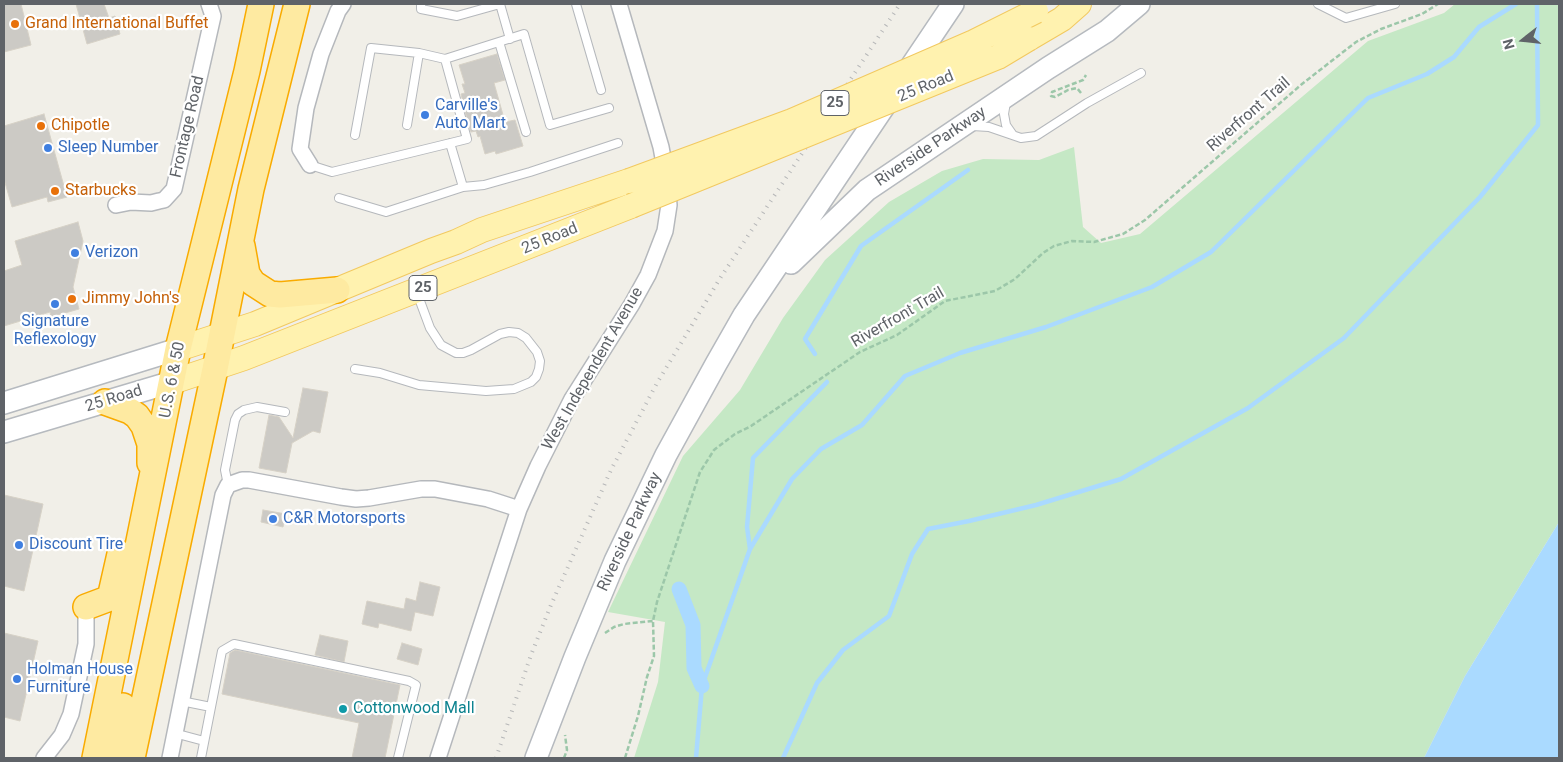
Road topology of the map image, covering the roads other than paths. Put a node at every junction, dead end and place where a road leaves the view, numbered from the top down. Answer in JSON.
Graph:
{"nodes":[{"id":1,"x":209,"y":4,"type":"edge"},
{"id":2,"x":261,"y":4,"type":"edge"},
{"id":3,"x":281,"y":4,"type":"edge"},
{"id":4,"x":297,"y":4,"type":"edge"},
{"id":5,"x":343,"y":4,"type":"edge"},
{"id":6,"x":421,"y":4,"type":"edge"},
{"id":7,"x":500,"y":4,"type":"edge"},
{"id":8,"x":576,"y":4,"type":"edge"},
{"id":9,"x":620,"y":4,"type":"edge"},
{"id":10,"x":953,"y":4,"type":"edge"},
{"id":11,"x":1079,"y":4,"type":"edge"},
{"id":12,"x":1139,"y":4,"type":"edge"},
{"id":13,"x":1318,"y":4,"type":"edge"},
{"id":14,"x":1395,"y":4,"type":"edge"},
{"id":15,"x":1040,"y":7,"type":"edge"},
{"id":16,"x":510,"y":39,"type":"junction"},
{"id":17,"x":499,"y":42,"type":"junction"},
{"id":18,"x":419,"y":53,"type":"junction"},
{"id":19,"x":445,"y":59,"type":"junction"},
{"id":20,"x":1141,"y":73,"type":"dead end"},
{"id":21,"x":601,"y":90,"type":"dead end"},
{"id":22,"x":1010,"y":94,"type":"junction"},
{"id":23,"x":609,"y":108,"type":"dead end"},
{"id":24,"x":270,"y":116,"type":"junction"},
{"id":25,"x":407,"y":125,"type":"dead end"},
{"id":26,"x":960,"y":127,"type":"junction"},
{"id":27,"x":526,"y":132,"type":"dead end"},
{"id":28,"x":355,"y":135,"type":"dead end"},
{"id":29,"x":1013,"y":135,"type":"junction"},
{"id":30,"x":450,"y":143,"type":"junction"},
{"id":31,"x":618,"y":143,"type":"dead end"},
{"id":32,"x":310,"y":165,"type":"joint"},
{"id":33,"x":463,"y":187,"type":"junction"},
{"id":34,"x":251,"y":189,"type":"junction"},
{"id":35,"x":339,"y":198,"type":"dead end"},
{"id":36,"x":116,"y":205,"type":"dead end"},
{"id":37,"x":337,"y":290,"type":"junction"},
{"id":38,"x":416,"y":291,"type":"junction"},
{"id":39,"x":744,"y":315,"type":"junction"},
{"id":40,"x":221,"y":335,"type":"junction"},
{"id":41,"x":178,"y":349,"type":"junction"},
{"id":42,"x":215,"y":369,"type":"junction"},
{"id":43,"x":355,"y":369,"type":"dead end"},
{"id":44,"x":172,"y":382,"type":"junction"},
{"id":45,"x":105,"y":402,"type":"junction"},
{"id":46,"x":4,"y":403,"type":"edge"},
{"id":47,"x":285,"y":412,"type":"dead end"},
{"id":48,"x":4,"y":432,"type":"edge"},
{"id":49,"x":228,"y":485,"type":"junction"},
{"id":50,"x":149,"y":496,"type":"junction"},
{"id":51,"x":519,"y":509,"type":"junction"},
{"id":52,"x":86,"y":606,"type":"joint"},
{"id":53,"x":127,"y":606,"type":"junction"},
{"id":54,"x":180,"y":701,"type":"junction"},
{"id":55,"x":211,"y":707,"type":"junction"},
{"id":56,"x":174,"y":733,"type":"junction"},
{"id":57,"x":204,"y":741,"type":"junction"},
{"id":58,"x":44,"y":758,"type":"edge"},
{"id":59,"x":95,"y":758,"type":"edge"},
{"id":60,"x":113,"y":758,"type":"edge"},
{"id":61,"x":132,"y":758,"type":"edge"},
{"id":62,"x":170,"y":758,"type":"edge"},
{"id":63,"x":201,"y":758,"type":"edge"},
{"id":64,"x":398,"y":758,"type":"edge"},
{"id":65,"x":438,"y":758,"type":"edge"},
{"id":66,"x":536,"y":758,"type":"edge"}],
"edges":[{"from":1,"to":36,"type":"street","name":"Frontage Road"},
{"from":2,"to":41,"type":"highway","name":"U.S. 6 & 50"},
{"from":3,"to":24,"type":"highway"},
{"from":4,"to":24,"type":"highway"},
{"from":5,"to":32,"type":"street"},
{"from":6,"to":7,"type":"lane"},
{"from":7,"to":16,"type":"lane"},
{"from":8,"to":21,"type":"lane"},
{"from":9,"to":51,"type":"street","name":"West Independent Avenue"},
{"from":10,"to":39,"type":"main road","name":"Riverside Parkway"},
{"from":11,"to":38,"type":"main road","name":"25 Road","number":"25","bridge":true},
{"from":12,"to":22,"type":"main road","name":"Riverside Parkway"},
{"from":13,"to":14,"type":"lane"},
{"from":15,"to":37,"type":"main road","name":"25 Road","number":"25","bridge":true},
{"from":16,"to":17,"type":"lane"},
{"from":16,"to":23,"type":"lane"},
{"from":17,"to":19,"type":"lane"},
{"from":17,"to":27,"type":"lane"},
{"from":18,"to":19,"type":"lane"},
{"from":18,"to":25,"type":"lane"},
{"from":18,"to":28,"type":"lane"},
{"from":19,"to":30,"type":"lane"},
{"from":20,"to":29,"type":"lane"},
{"from":22,"to":26,"type":"main road","name":"Riverside Parkway"},
{"from":22,"to":29,"type":"lane"},
{"from":24,"to":34,"type":"highway"},
{"from":26,"to":29,"type":"lane"},
{"from":26,"to":39,"type":"main road","name":"Riverside Parkway"},
{"from":30,"to":32,"type":"lane"},
{"from":30,"to":33,"type":"lane"},
{"from":31,"to":33,"type":"lane"},
{"from":33,"to":35,"type":"lane"},
{"from":34,"to":37,"type":"highway"},
{"from":34,"to":40,"type":"highway"},
{"from":37,"to":40,"type":"main road","name":"25 Road","number":"25"},
{"from":38,"to":42,"type":"main road","name":"25 Road","number":"25"},
{"from":38,"to":43,"type":"lane"},
{"from":39,"to":66,"type":"main road","name":"Riverside Parkway"},
{"from":40,"to":41,"type":"main road","name":"25 Road","number":"25"},
{"from":40,"to":42,"type":"highway"},
{"from":41,"to":44,"type":"highway","name":"U.S. 6 & 50"},
{"from":41,"to":46,"type":"main road","name":"25 Road","number":"25"},
{"from":42,"to":44,"type":"main road","name":"25 Road","number":"25"},
{"from":42,"to":61,"type":"highway"},
{"from":44,"to":45,"type":"main road","name":"25 Road","number":"25"},
{"from":44,"to":50,"type":"highway","name":"U.S. 6 & 50"},
{"from":45,"to":48,"type":"main road","name":"25 Road","number":"25"},
{"from":45,"to":50,"type":"highway"},
{"from":47,"to":49,"type":"lane"},
{"from":49,"to":51,"type":"street"},
{"from":49,"to":54,"type":"street"},
{"from":50,"to":52,"type":"highway"},
{"from":50,"to":53,"type":"highway","name":"U.S. 6 & 50"},
{"from":51,"to":65,"type":"street","name":"West Independent Avenue"},
{"from":52,"to":58,"type":"street"},
{"from":53,"to":59,"type":"highway","name":"U.S. 6 & 50"},
{"from":53,"to":60,"type":"highway"},
{"from":54,"to":55,"type":"lane"},
{"from":54,"to":56,"type":"street"},
{"from":55,"to":57,"type":"lane"},
{"from":55,"to":64,"type":"lane"},
{"from":56,"to":57,"type":"lane"},
{"from":56,"to":62,"type":"street"},
{"from":57,"to":63,"type":"lane"}]}
